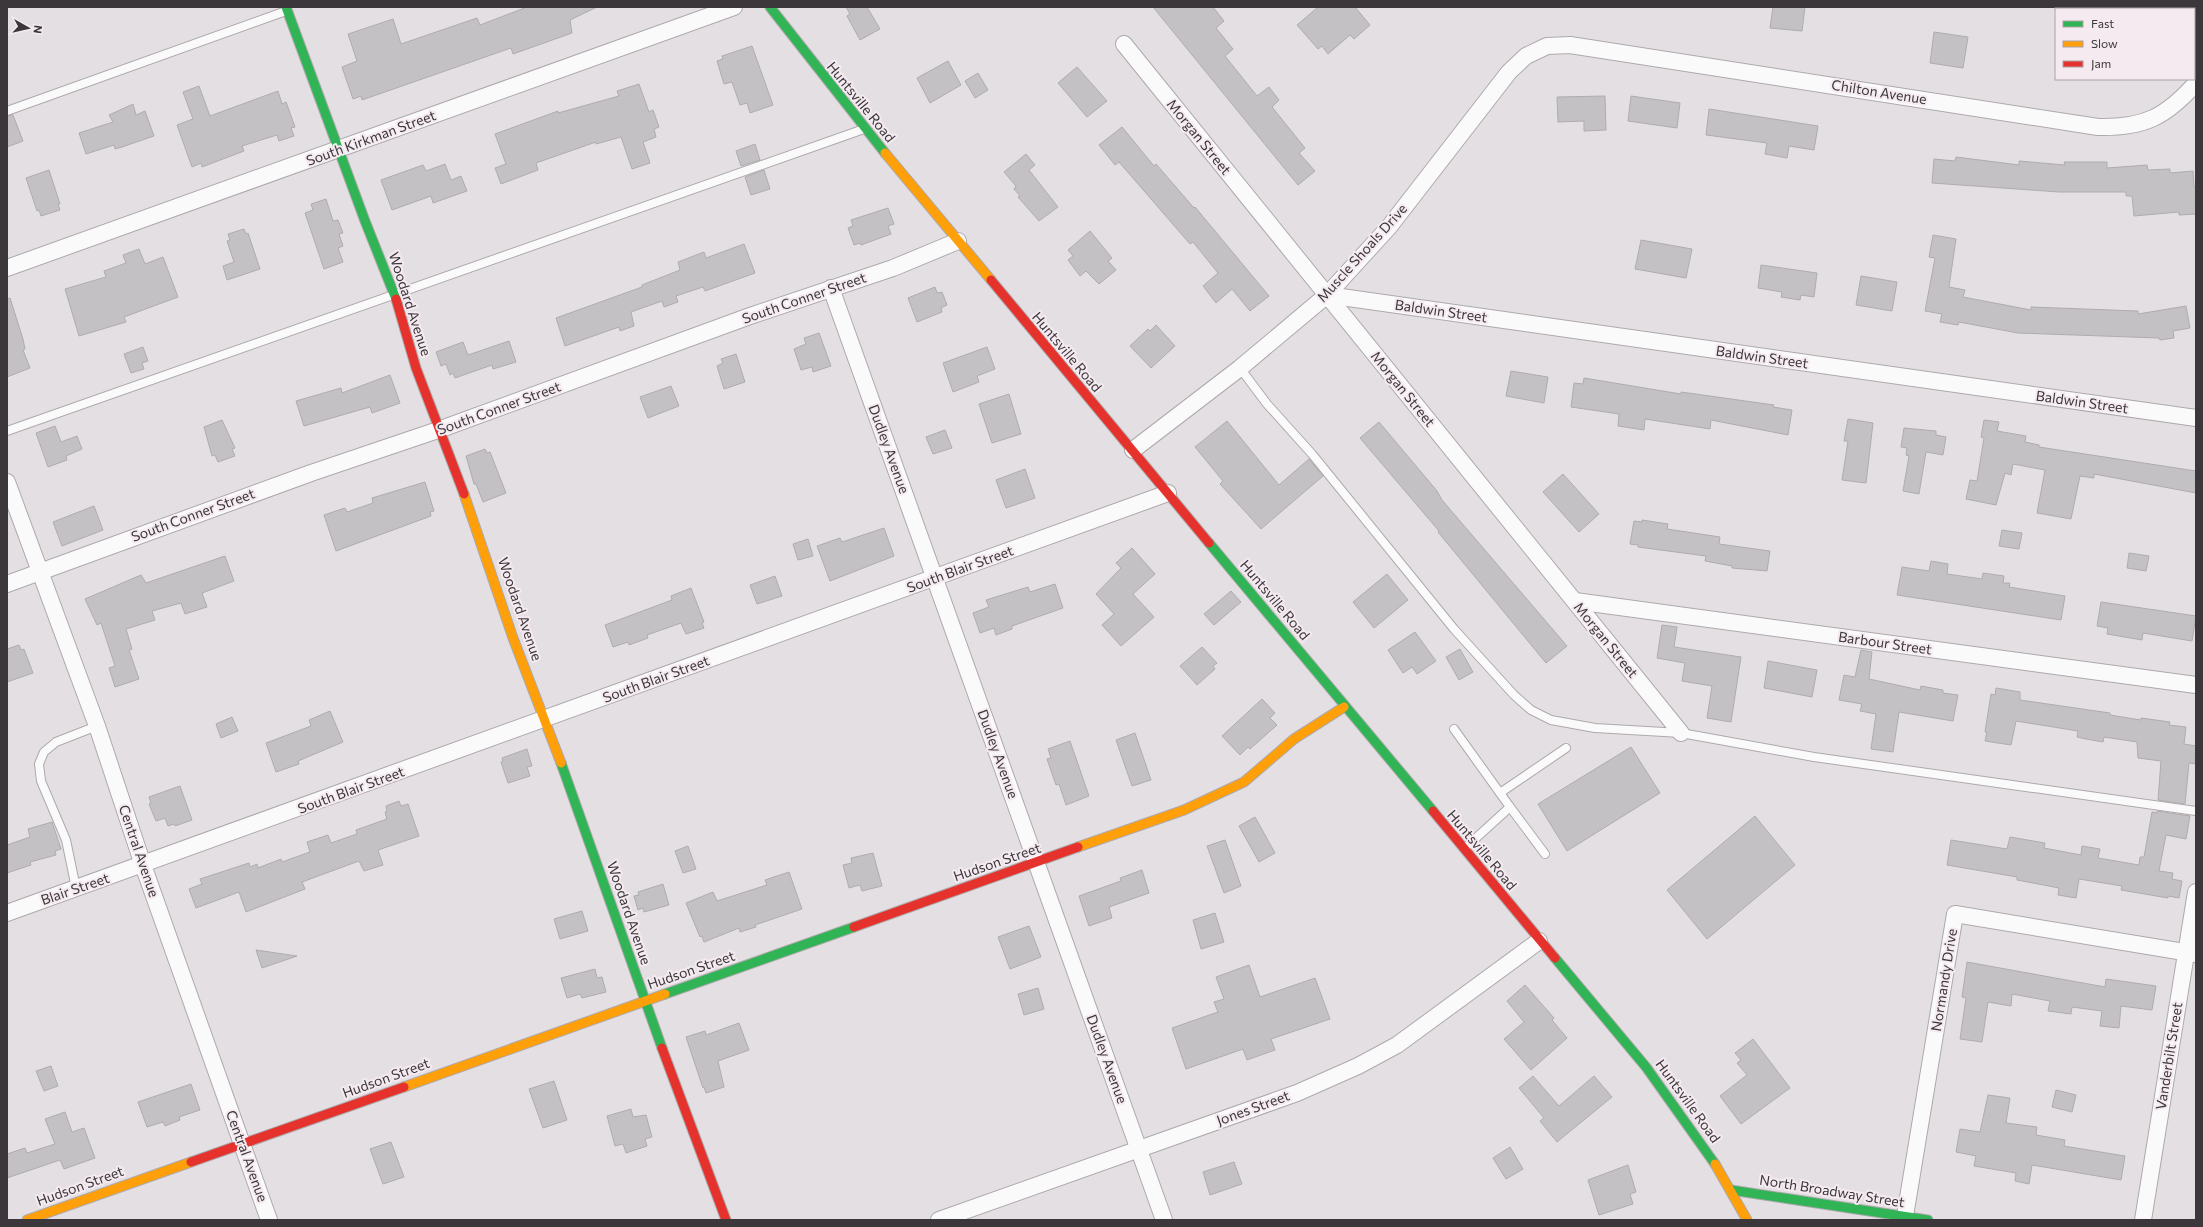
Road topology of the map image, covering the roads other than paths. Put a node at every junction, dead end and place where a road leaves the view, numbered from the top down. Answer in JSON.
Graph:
{"nodes":[{"id":1,"x":296,"y":7,"type":"edge"},
{"id":2,"x":734,"y":7,"type":"edge"},
{"id":3,"x":770,"y":7,"type":"edge"},
{"id":4,"x":286,"y":9,"type":"edge"},
{"id":5,"x":1124,"y":44,"type":"dead end"},
{"id":6,"x":1547,"y":46,"type":"joint"},
{"id":7,"x":2196,"y":83,"type":"edge"},
{"id":8,"x":7,"y":111,"type":"edge"},
{"id":9,"x":865,"y":129,"type":"junction"},
{"id":10,"x":339,"y":149,"type":"junction"},
{"id":11,"x":958,"y":241,"type":"junction"},
{"id":12,"x":7,"y":268,"type":"edge"},
{"id":13,"x":831,"y":288,"type":"junction"},
{"id":14,"x":395,"y":295,"type":"junction"},
{"id":15,"x":1327,"y":295,"type":"junction"},
{"id":16,"x":1240,"y":368,"type":"junction"},
{"id":17,"x":2196,"y":418,"type":"edge"},
{"id":18,"x":441,"y":429,"type":"junction"},
{"id":19,"x":7,"y":431,"type":"edge"},
{"id":20,"x":1132,"y":450,"type":"junction"},
{"id":21,"x":7,"y":482,"type":"edge"},
{"id":22,"x":1168,"y":494,"type":"junction"},
{"id":23,"x":39,"y":572,"type":"junction"},
{"id":24,"x":935,"y":578,"type":"junction"},
{"id":25,"x":7,"y":584,"type":"edge"},
{"id":26,"x":1574,"y":601,"type":"junction"},
{"id":27,"x":2196,"y":685,"type":"edge"},
{"id":28,"x":1344,"y":707,"type":"junction"},
{"id":29,"x":546,"y":719,"type":"junction"},
{"id":30,"x":97,"y":726,"type":"junction"},
{"id":31,"x":1454,"y":729,"type":"dead end"},
{"id":32,"x":1681,"y":733,"type":"junction"},
{"id":33,"x":1566,"y":748,"type":"dead end"},
{"id":34,"x":1500,"y":793,"type":"junction"},
{"id":35,"x":1510,"y":807,"type":"junction"},
{"id":36,"x":2196,"y":811,"type":"edge"},
{"id":37,"x":1463,"y":849,"type":"junction"},
{"id":38,"x":1544,"y":854,"type":"dead end"},
{"id":39,"x":1037,"y":862,"type":"junction"},
{"id":40,"x":143,"y":865,"type":"junction"},
{"id":41,"x":76,"y":888,"type":"junction"},
{"id":42,"x":2196,"y":892,"type":"edge"},
{"id":43,"x":7,"y":913,"type":"edge"},
{"id":44,"x":1539,"y":941,"type":"junction"},
{"id":45,"x":2191,"y":953,"type":"edge"},
{"id":46,"x":645,"y":1001,"type":"junction"},
{"id":47,"x":242,"y":1144,"type":"junction"},
{"id":48,"x":1139,"y":1149,"type":"junction"},
{"id":49,"x":1731,"y":1190,"type":"junction"},
{"id":50,"x":1905,"y":1216,"type":"junction"},
{"id":51,"x":27,"y":1220,"type":"edge"},
{"id":52,"x":269,"y":1220,"type":"edge"},
{"id":53,"x":726,"y":1220,"type":"edge"},
{"id":54,"x":939,"y":1220,"type":"edge"},
{"id":55,"x":1164,"y":1220,"type":"edge"},
{"id":56,"x":1747,"y":1220,"type":"edge"},
{"id":57,"x":1928,"y":1220,"type":"edge"},
{"id":58,"x":2143,"y":1220,"type":"edge"}],
"edges":[{"from":1,"to":4,"type":"lane"},
{"from":2,"to":10,"type":"street","name":"South Kirkman Street"},
{"from":3,"to":9,"type":"street","name":"Huntsville Road"},
{"from":4,"to":8,"type":"lane"},
{"from":4,"to":10,"type":"street","name":"Woodard Avenue"},
{"from":5,"to":15,"type":"street","name":"Morgan Street"},
{"from":6,"to":7,"type":"street","name":"Chilton Avenue"},
{"from":6,"to":15,"type":"street","name":"Muscle Shoals Drive"},
{"from":9,"to":11,"type":"street","name":"Huntsville Road"},
{"from":9,"to":14,"type":"lane"},
{"from":10,"to":12,"type":"street","name":"South Kirkman Street"},
{"from":10,"to":14,"type":"street","name":"Woodard Avenue"},
{"from":11,"to":13,"type":"street","name":"South Conner Street"},
{"from":11,"to":20,"type":"street","name":"Huntsville Road"},
{"from":13,"to":18,"type":"street","name":"South Conner Street"},
{"from":13,"to":24,"type":"street","name":"Dudley Avenue"},
{"from":14,"to":18,"type":"street","name":"Woodard Avenue"},
{"from":14,"to":19,"type":"lane"},
{"from":15,"to":16,"type":"street","name":"Muscle Shoals Drive"},
{"from":15,"to":17,"type":"street","name":"Baldwin Street"},
{"from":15,"to":26,"type":"street","name":"Morgan Street"},
{"from":16,"to":20,"type":"street","name":"Muscle Shoals Drive"},
{"from":16,"to":32,"type":"lane"},
{"from":18,"to":23,"type":"street","name":"South Conner Street"},
{"from":18,"to":29,"type":"street","name":"Woodard Avenue"},
{"from":20,"to":22,"type":"street","name":"Huntsville Road"},
{"from":21,"to":23,"type":"street","name":"Central Avenue"},
{"from":22,"to":24,"type":"street","name":"South Blair Street"},
{"from":22,"to":28,"type":"street","name":"Huntsville Road"},
{"from":23,"to":25,"type":"street","name":"South Conner Street"},
{"from":23,"to":30,"type":"street","name":"Central Avenue"},
{"from":24,"to":29,"type":"street","name":"South Blair Street"},
{"from":24,"to":39,"type":"street","name":"Dudley Avenue"},
{"from":26,"to":27,"type":"street","name":"Barbour Street"},
{"from":26,"to":32,"type":"street","name":"Morgan Street"},
{"from":28,"to":37,"type":"street","name":"Huntsville Road"},
{"from":28,"to":39,"type":"street","name":"Hudson Street"},
{"from":29,"to":40,"type":"street","name":"South Blair Street"},
{"from":29,"to":46,"type":"street","name":"Woodard Avenue"},
{"from":30,"to":40,"type":"street","name":"Central Avenue"},
{"from":30,"to":41,"type":"lane"},
{"from":31,"to":34,"type":"lane"},
{"from":32,"to":36,"type":"lane"},
{"from":33,"to":34,"type":"lane"},
{"from":34,"to":35,"type":"lane"},
{"from":35,"to":37,"type":"lane"},
{"from":35,"to":38,"type":"lane"},
{"from":37,"to":44,"type":"street","name":"Huntsville Road"},
{"from":39,"to":46,"type":"street","name":"Hudson Street"},
{"from":39,"to":48,"type":"street","name":"Dudley Avenue"},
{"from":40,"to":41,"type":"street","name":"Blair Street"},
{"from":40,"to":47,"type":"street","name":"Central Avenue"},
{"from":41,"to":43,"type":"street","name":"Blair Street"},
{"from":42,"to":45,"type":"street","name":"Vanderbilt Street"},
{"from":44,"to":48,"type":"street","name":"Jones Street"},
{"from":44,"to":49,"type":"street","name":"Huntsville Road"},
{"from":45,"to":50,"type":"street","name":"Normandy Drive"},
{"from":45,"to":58,"type":"street","name":"Vanderbilt Street"},
{"from":46,"to":47,"type":"street","name":"Hudson Street"},
{"from":46,"to":53,"type":"street","name":"Woodard Avenue"},
{"from":47,"to":51,"type":"street","name":"Hudson Street"},
{"from":47,"to":52,"type":"street","name":"Central Avenue"},
{"from":48,"to":54,"type":"street","name":"Jones Street"},
{"from":48,"to":55,"type":"street","name":"Dudley Avenue"},
{"from":49,"to":50,"type":"street","name":"North Broadway Street"},
{"from":49,"to":56,"type":"street","name":"Huntsville Road"},
{"from":50,"to":57,"type":"street","name":"North Broadway Street"}]}
